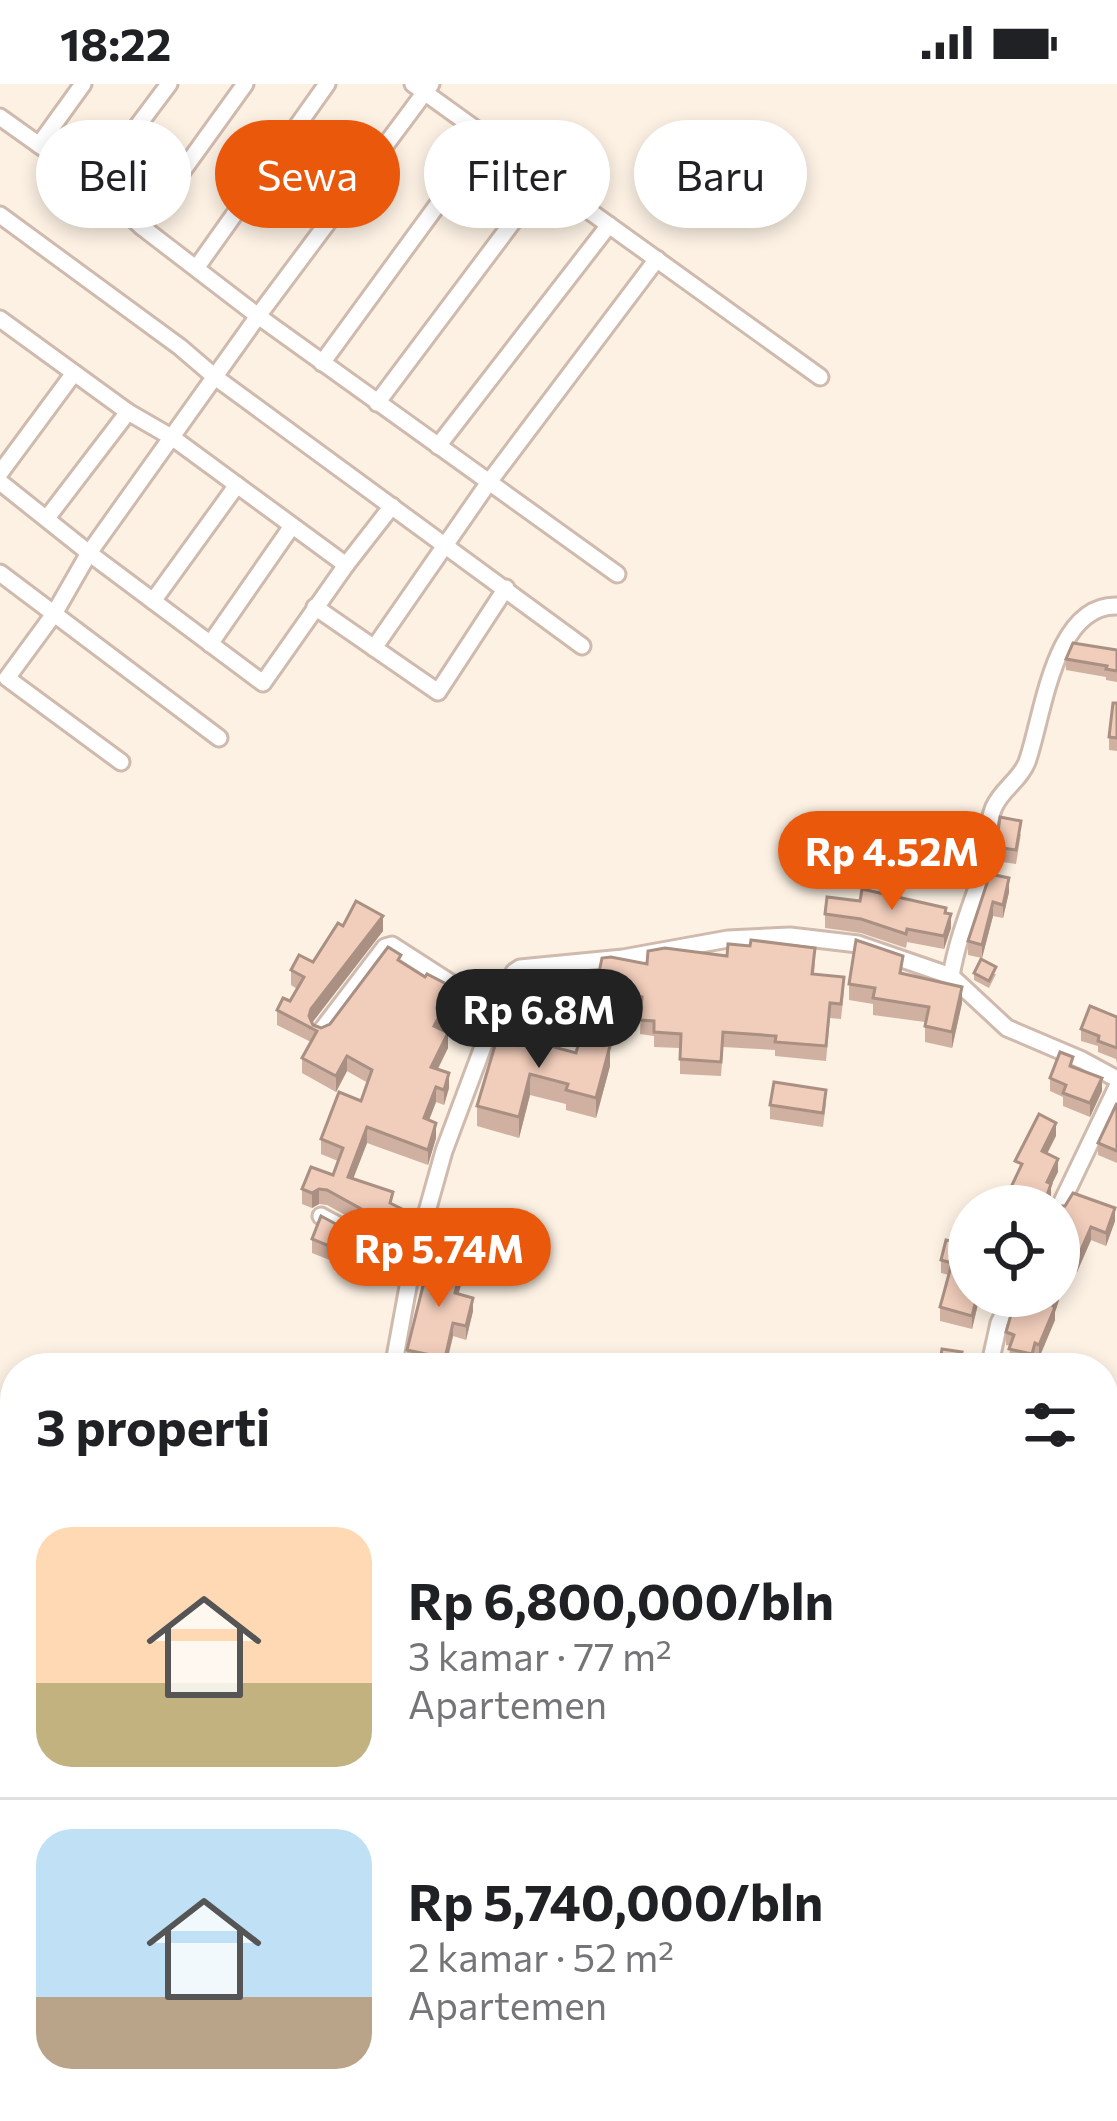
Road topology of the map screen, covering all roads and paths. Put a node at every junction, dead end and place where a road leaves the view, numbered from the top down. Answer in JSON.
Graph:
{"nodes":[{"id":1,"x":83,"y":84,"type":"edge"},
{"id":2,"x":169,"y":84,"type":"edge"},
{"id":3,"x":245,"y":84,"type":"edge"},
{"id":4,"x":327,"y":84,"type":"edge"},
{"id":5,"x":423,"y":87,"type":"edge"},
{"id":6,"x":0,"y":117,"type":"edge"},
{"id":7,"x":57,"y":120,"type":"edge"},
{"id":8,"x":142,"y":120,"type":"edge"},
{"id":9,"x":465,"y":120,"type":"edge"},
{"id":10,"x":36,"y":143,"type":"edge"},
{"id":11,"x":191,"y":158,"type":"edge"},
{"id":12,"x":0,"y":215,"type":"edge"},
{"id":13,"x":424,"y":223,"type":"edge"},
{"id":14,"x":610,"y":226,"type":"edge"},
{"id":15,"x":145,"y":228,"type":"edge"},
{"id":16,"x":508,"y":228,"type":"edge"},
{"id":17,"x":607,"y":228,"type":"edge"},
{"id":18,"x":657,"y":259,"type":"junction"},
{"id":19,"x":197,"y":267,"type":"junction"},
{"id":20,"x":258,"y":316,"type":"junction"},
{"id":21,"x":0,"y":319,"type":"edge"},
{"id":22,"x":322,"y":363,"type":"junction"},
{"id":23,"x":74,"y":373,"type":"junction"},
{"id":24,"x":215,"y":377,"type":"junction"},
{"id":25,"x":820,"y":377,"type":"dead end"},
{"id":26,"x":377,"y":403,"type":"junction"},
{"id":27,"x":128,"y":412,"type":"junction"},
{"id":28,"x":172,"y":438,"type":"junction"},
{"id":29,"x":438,"y":446,"type":"junction"},
{"id":30,"x":0,"y":473,"type":"edge"},
{"id":31,"x":0,"y":482,"type":"edge"},
{"id":32,"x":489,"y":482,"type":"junction"},
{"id":33,"x":237,"y":485,"type":"junction"},
{"id":34,"x":392,"y":506,"type":"junction"},
{"id":35,"x":47,"y":518,"type":"junction"},
{"id":36,"x":292,"y":526,"type":"junction"},
{"id":37,"x":444,"y":544,"type":"junction"},
{"id":38,"x":89,"y":553,"type":"junction"},
{"id":39,"x":346,"y":565,"type":"junction"},
{"id":40,"x":0,"y":573,"type":"edge"},
{"id":41,"x":617,"y":574,"type":"dead end"},
{"id":42,"x":506,"y":588,"type":"junction"},
{"id":43,"x":153,"y":601,"type":"junction"},
{"id":44,"x":1117,"y":606,"type":"edge"},
{"id":45,"x":315,"y":607,"type":"junction"},
{"id":46,"x":54,"y":614,"type":"junction"},
{"id":47,"x":210,"y":644,"type":"junction"},
{"id":48,"x":582,"y":646,"type":"dead end"},
{"id":49,"x":374,"y":648,"type":"junction"},
{"id":50,"x":219,"y":738,"type":"dead end"},
{"id":51,"x":121,"y":762,"type":"dead end"},
{"id":52,"x":951,"y":976,"type":"junction"},
{"id":53,"x":496,"y":1012,"type":"junction"},
{"id":54,"x":321,"y":1031,"type":"edge"},
{"id":55,"x":1117,"y":1083,"type":"edge"},
{"id":56,"x":1070,"y":1185,"type":"edge"},
{"id":57,"x":321,"y":1216,"type":"edge"},
{"id":58,"x":412,"y":1265,"type":"junction"},
{"id":59,"x":1002,"y":1317,"type":"edge"},
{"id":60,"x":396,"y":1353,"type":"edge"},
{"id":61,"x":992,"y":1353,"type":"edge"}],
"edges":[{"from":1,"to":7,"type":"street"},
{"from":2,"to":8,"type":"street"},
{"from":3,"to":11,"type":"street"},
{"from":4,"to":19,"type":"street"},
{"from":5,"to":9,"type":"street"},
{"from":5,"to":20,"type":"street"},
{"from":6,"to":10,"type":"street"},
{"from":12,"to":24,"type":"street"},
{"from":13,"to":22,"type":"street"},
{"from":14,"to":18,"type":"street"},
{"from":15,"to":19,"type":"street"},
{"from":16,"to":26,"type":"street"},
{"from":17,"to":29,"type":"street"},
{"from":18,"to":25,"type":"street"},
{"from":18,"to":32,"type":"street"},
{"from":19,"to":20,"type":"street"},
{"from":20,"to":22,"type":"street"},
{"from":20,"to":24,"type":"street"},
{"from":21,"to":23,"type":"street"},
{"from":22,"to":26,"type":"street"},
{"from":23,"to":27,"type":"street"},
{"from":23,"to":30,"type":"street"},
{"from":24,"to":28,"type":"street"},
{"from":24,"to":34,"type":"street"},
{"from":26,"to":29,"type":"street"},
{"from":27,"to":28,"type":"street"},
{"from":27,"to":35,"type":"street"},
{"from":28,"to":33,"type":"street"},
{"from":28,"to":38,"type":"street"},
{"from":29,"to":32,"type":"street"},
{"from":31,"to":35,"type":"street"},
{"from":32,"to":37,"type":"street"},
{"from":32,"to":41,"type":"street"},
{"from":33,"to":36,"type":"street"},
{"from":33,"to":43,"type":"street"},
{"from":34,"to":37,"type":"street"},
{"from":34,"to":39,"type":"street"},
{"from":35,"to":38,"type":"street"},
{"from":36,"to":39,"type":"street"},
{"from":36,"to":47,"type":"street"},
{"from":37,"to":42,"type":"street"},
{"from":37,"to":49,"type":"street"},
{"from":38,"to":43,"type":"street"},
{"from":38,"to":46,"type":"street"},
{"from":39,"to":45,"type":"street"},
{"from":40,"to":46,"type":"street"},
{"from":42,"to":48,"type":"street"},
{"from":42,"to":49,"type":"street"},
{"from":43,"to":47,"type":"street"},
{"from":44,"to":52,"type":"street"},
{"from":45,"to":47,"type":"street"},
{"from":45,"to":49,"type":"street"},
{"from":46,"to":50,"type":"street"},
{"from":46,"to":51,"type":"street"},
{"from":52,"to":53,"type":"street"},
{"from":52,"to":55,"type":"street"},
{"from":53,"to":54,"type":"street"},
{"from":53,"to":58,"type":"street"},
{"from":55,"to":56,"type":"street"},
{"from":57,"to":58,"type":"street"},
{"from":58,"to":60,"type":"street"},
{"from":59,"to":61,"type":"street"}]}
